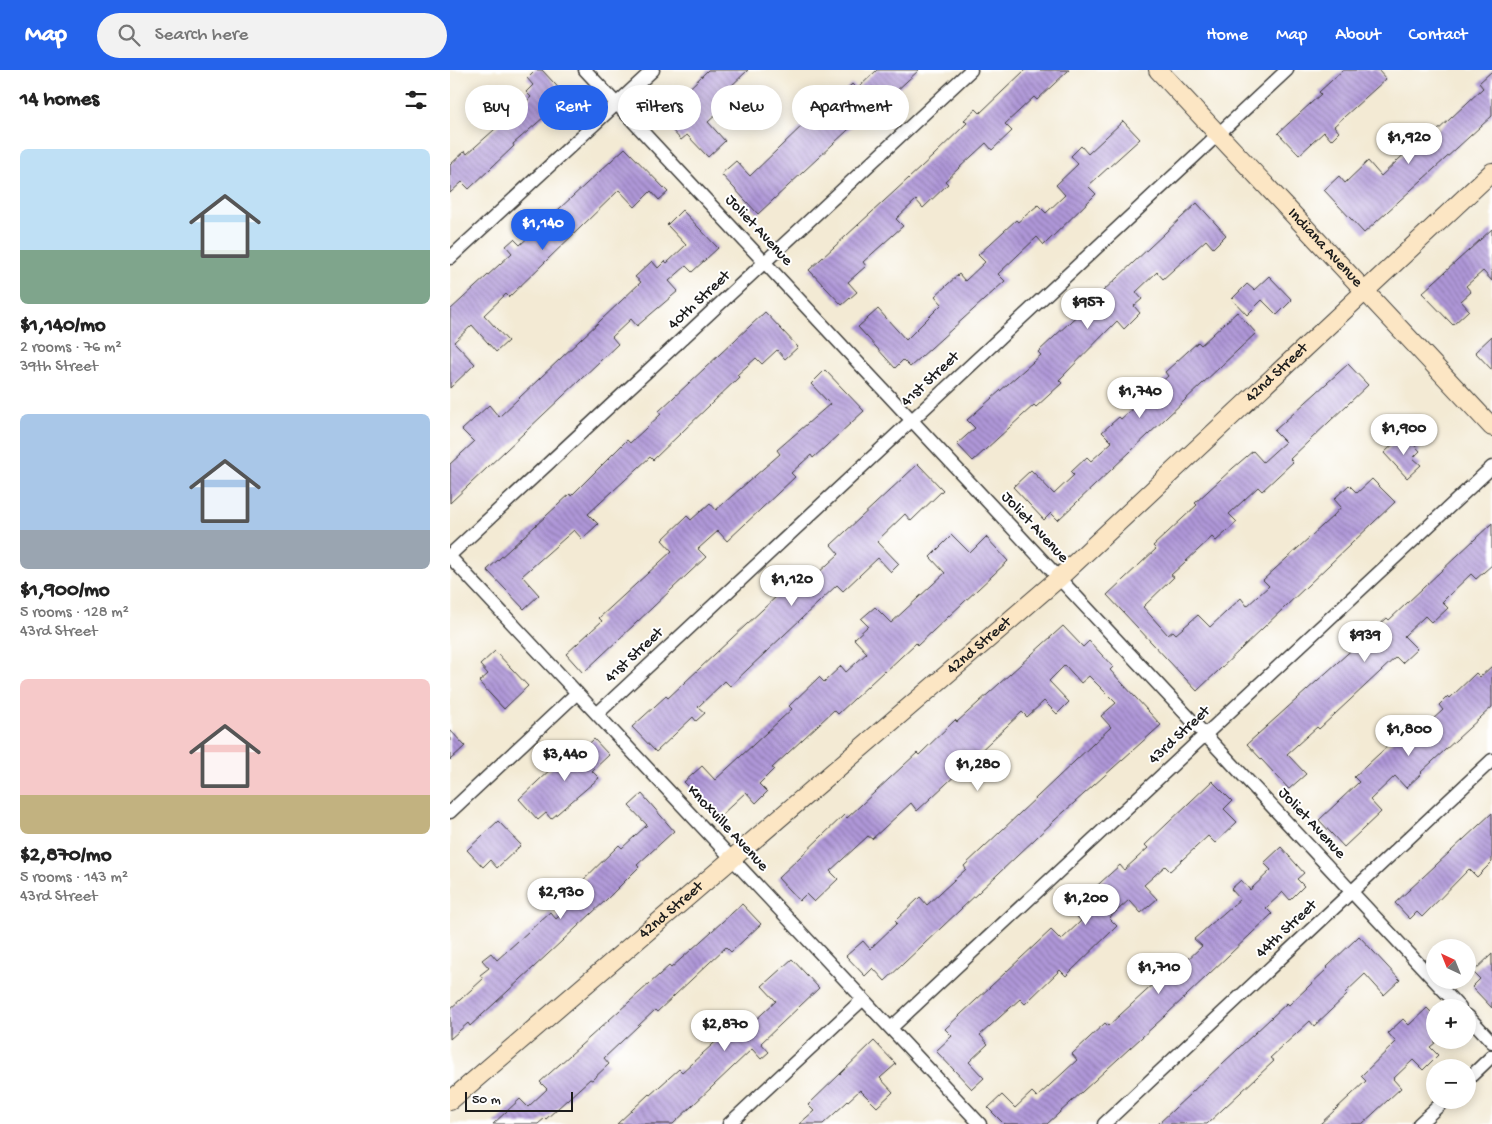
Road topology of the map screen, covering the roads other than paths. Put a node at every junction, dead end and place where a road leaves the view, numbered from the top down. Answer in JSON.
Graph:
{"nodes":[{"id":1,"x":585,"y":70,"type":"edge"},
{"id":2,"x":653,"y":70,"type":"edge"},
{"id":3,"x":972,"y":70,"type":"edge"},
{"id":4,"x":1158,"y":70,"type":"edge"},
{"id":5,"x":1287,"y":70,"type":"edge"},
{"id":6,"x":617,"y":104,"type":"junction"},
{"id":7,"x":1218,"y":134,"type":"junction"},
{"id":8,"x":1492,"y":172,"type":"edge"},
{"id":9,"x":450,"y":258,"type":"edge"},
{"id":10,"x":765,"y":262,"type":"junction"},
{"id":11,"x":1365,"y":291,"type":"junction"},
{"id":12,"x":912,"y":420,"type":"junction"},
{"id":13,"x":1492,"y":427,"type":"edge"},
{"id":14,"x":1492,"y":467,"type":"edge"},
{"id":15,"x":450,"y":556,"type":"edge"},
{"id":16,"x":1059,"y":578,"type":"junction"},
{"id":17,"x":577,"y":693,"type":"junction"},
{"id":18,"x":597,"y":714,"type":"junction"},
{"id":19,"x":1205,"y":735,"type":"junction"},
{"id":20,"x":1492,"y":760,"type":"edge"},
{"id":21,"x":450,"y":812,"type":"edge"},
{"id":22,"x":732,"y":859,"type":"junction"},
{"id":23,"x":1352,"y":892,"type":"junction"},
{"id":24,"x":863,"y":999,"type":"junction"},
{"id":25,"x":1452,"y":999,"type":"edge"},
{"id":26,"x":1476,"y":1025,"type":"edge"},
{"id":27,"x":891,"y":1028,"type":"junction"},
{"id":28,"x":1492,"y":1042,"type":"edge"},
{"id":29,"x":1492,"y":1056,"type":"edge"},
{"id":30,"x":1476,"y":1071,"type":"edge"},
{"id":31,"x":450,"y":1101,"type":"edge"},
{"id":32,"x":1435,"y":1109,"type":"edge"},
{"id":33,"x":729,"y":1124,"type":"edge"},
{"id":34,"x":980,"y":1124,"type":"edge"},
{"id":35,"x":1104,"y":1124,"type":"edge"},
{"id":36,"x":1419,"y":1124,"type":"edge"}],
"edges":[{"from":1,"to":6,"type":"street","name":"Joliet Avenue"},
{"from":2,"to":6,"type":"street"},
{"from":3,"to":10,"type":"street","name":"40th Street"},
{"from":4,"to":7,"type":"street","name":"Indiana Avenue"},
{"from":5,"to":7,"type":"street","name":"41st Street"},
{"from":6,"to":9,"type":"street"},
{"from":6,"to":10,"type":"street","name":"Joliet Avenue"},
{"from":7,"to":11,"type":"street","name":"Indiana Avenue"},
{"from":7,"to":12,"type":"street","name":"41st Street"},
{"from":8,"to":11,"type":"street","name":"42nd Street"},
{"from":10,"to":12,"type":"street","name":"Joliet Avenue"},
{"from":10,"to":15,"type":"street","name":"40th Street"},
{"from":11,"to":13,"type":"street","name":"Indiana Avenue"},
{"from":11,"to":16,"type":"street","name":"42nd Street"},
{"from":12,"to":16,"type":"street","name":"Joliet Avenue"},
{"from":12,"to":18,"type":"street","name":"41st Street"},
{"from":14,"to":19,"type":"street","name":"43rd Street"},
{"from":15,"to":17,"type":"street","name":"Knoxville Avenue"},
{"from":16,"to":19,"type":"street","name":"Joliet Avenue"},
{"from":16,"to":22,"type":"street","name":"42nd Street"},
{"from":17,"to":18,"type":"street","name":"Knoxville Avenue"},
{"from":17,"to":21,"type":"street"},
{"from":18,"to":22,"type":"street","name":"Knoxville Avenue"},
{"from":19,"to":23,"type":"street","name":"Joliet Avenue"},
{"from":19,"to":27,"type":"street","name":"43rd Street"},
{"from":20,"to":23,"type":"street","name":"44th Street"},
{"from":22,"to":24,"type":"street","name":"Knoxville Avenue"},
{"from":22,"to":31,"type":"street","name":"42nd Street"},
{"from":23,"to":25,"type":"street","name":"Joliet Avenue"},
{"from":23,"to":35,"type":"street","name":"44th Street"},
{"from":24,"to":27,"type":"street","name":"Knoxville Avenue"},
{"from":24,"to":33,"type":"street"},
{"from":26,"to":28,"type":"street"},
{"from":27,"to":34,"type":"street","name":"Knoxville Avenue"},
{"from":29,"to":30,"type":"street"},
{"from":32,"to":36,"type":"street"}]}
